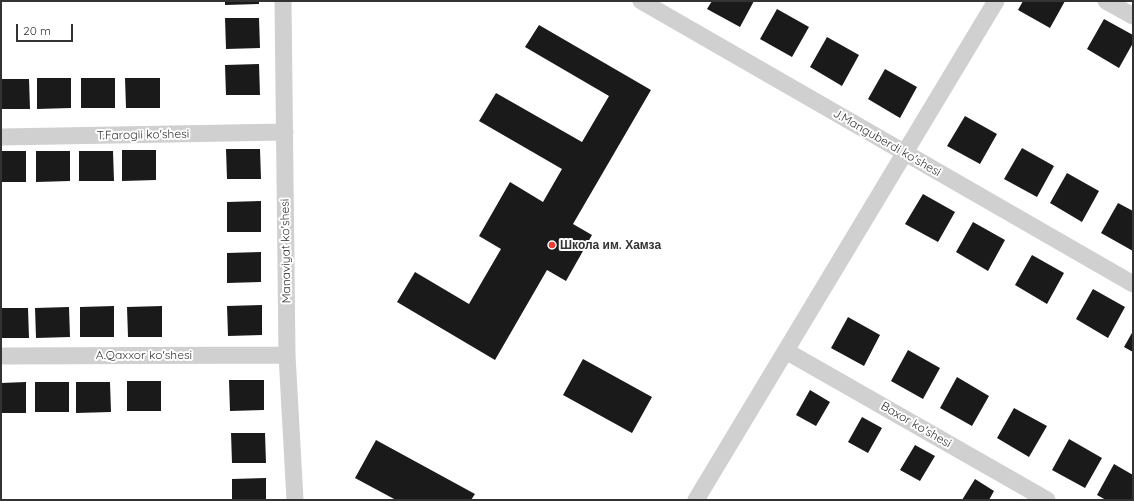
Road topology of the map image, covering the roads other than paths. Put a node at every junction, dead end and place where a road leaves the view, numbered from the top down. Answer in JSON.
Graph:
{"nodes":[{"id":1,"x":283,"y":1,"type":"edge"},
{"id":2,"x":641,"y":1,"type":"edge"},
{"id":3,"x":996,"y":1,"type":"edge"},
{"id":4,"x":1106,"y":1,"type":"edge"},
{"id":5,"x":1133,"y":16,"type":"edge"},
{"id":6,"x":284,"y":132,"type":"junction"},
{"id":7,"x":1,"y":137,"type":"edge"},
{"id":8,"x":905,"y":154,"type":"junction"},
{"id":9,"x":1133,"y":284,"type":"edge"},
{"id":10,"x":786,"y":351,"type":"junction"},
{"id":11,"x":287,"y":355,"type":"junction"},
{"id":12,"x":1,"y":356,"type":"edge"},
{"id":13,"x":295,"y":500,"type":"edge"},
{"id":14,"x":696,"y":500,"type":"edge"},
{"id":15,"x":1046,"y":500,"type":"edge"}],
"edges":[{"from":1,"to":6,"type":"street","name":"Manaviyat ko'shesi"},
{"from":2,"to":8,"type":"street","name":"J.Manguberdi ko'shesi"},
{"from":3,"to":8,"type":"street"},
{"from":4,"to":5,"type":"street"},
{"from":6,"to":7,"type":"street","name":"T.Farogii ko'shesi"},
{"from":6,"to":11,"type":"street","name":"Manaviyat ko'shesi"},
{"from":8,"to":9,"type":"street","name":"J.Manguberdi ko'shesi"},
{"from":8,"to":10,"type":"street"},
{"from":10,"to":14,"type":"street"},
{"from":10,"to":15,"type":"street","name":"Baxor ko'shesi"},
{"from":11,"to":12,"type":"street","name":"A.Qaxxor ko'shesi"},
{"from":11,"to":13,"type":"street","name":"Manaviyat ko'shesi"}]}
